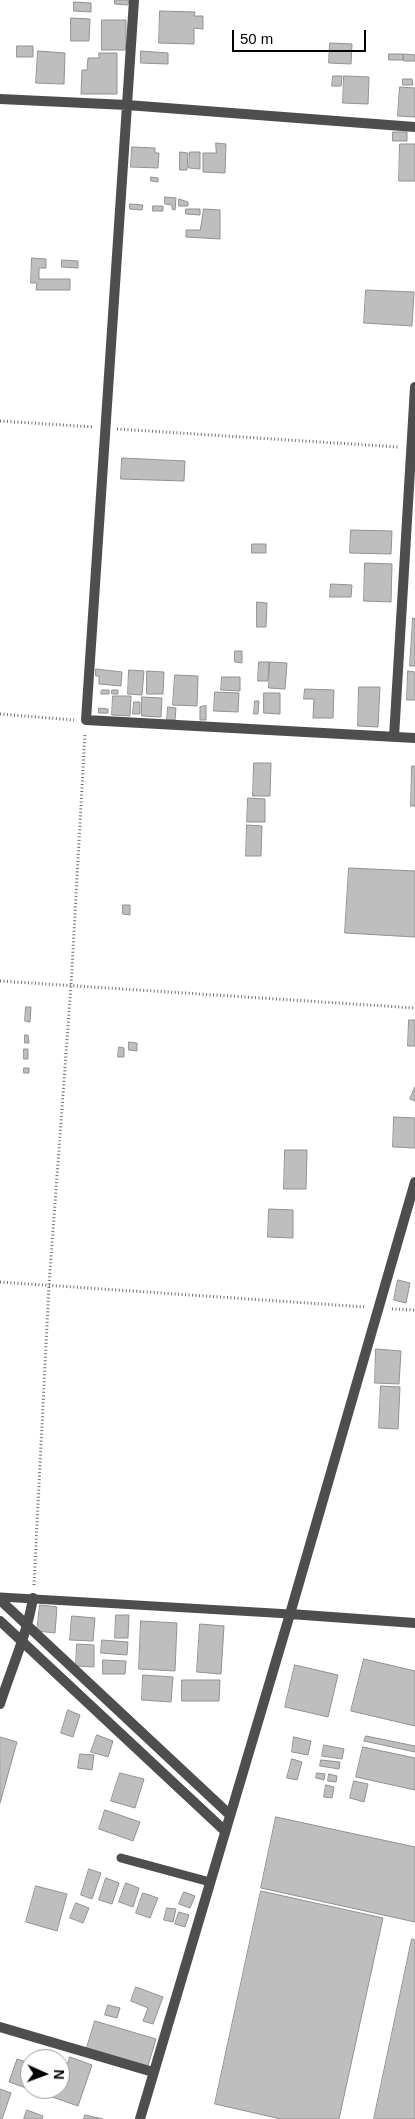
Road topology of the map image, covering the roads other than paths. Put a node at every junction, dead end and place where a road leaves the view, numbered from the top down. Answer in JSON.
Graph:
{"nodes":[{"id":1,"x":134,"y":0,"type":"edge"},
{"id":2,"x":0,"y":99,"type":"edge"},
{"id":3,"x":127,"y":106,"type":"junction"},
{"id":4,"x":415,"y":127,"type":"edge"},
{"id":5,"x":415,"y":388,"type":"edge"},
{"id":6,"x":394,"y":737,"type":"junction"},
{"id":7,"x":415,"y":738,"type":"edge"},
{"id":8,"x":415,"y":1182,"type":"edge"},
{"id":9,"x":0,"y":1598,"type":"edge"},
{"id":10,"x":33,"y":1598,"type":"junction"},
{"id":11,"x":290,"y":1614,"type":"junction"},
{"id":12,"x":0,"y":1621,"type":"edge"},
{"id":13,"x":415,"y":1623,"type":"edge"},
{"id":14,"x":29,"y":1625,"type":"junction"},
{"id":15,"x":21,"y":1642,"type":"junction"},
{"id":16,"x":0,"y":1704,"type":"edge"},
{"id":17,"x":230,"y":1815,"type":"junction"},
{"id":18,"x":225,"y":1831,"type":"junction"},
{"id":19,"x":122,"y":1858,"type":"dead end"},
{"id":20,"x":210,"y":1882,"type":"junction"},
{"id":21,"x":0,"y":2027,"type":"edge"},
{"id":22,"x":153,"y":2072,"type":"junction"},
{"id":23,"x":140,"y":2119,"type":"edge"}],
"edges":[{"from":1,"to":3,"type":"street"},
{"from":2,"to":3,"type":"street"},
{"from":3,"to":4,"type":"street"},
{"from":3,"to":6,"type":"street"},
{"from":5,"to":6,"type":"street"},
{"from":6,"to":7,"type":"street"},
{"from":8,"to":11,"type":"street"},
{"from":9,"to":10,"type":"lane"},
{"from":9,"to":14,"type":"street"},
{"from":10,"to":11,"type":"lane"},
{"from":10,"to":14,"type":"street"},
{"from":11,"to":13,"type":"street"},
{"from":11,"to":17,"type":"street"},
{"from":12,"to":15,"type":"street"},
{"from":14,"to":15,"type":"street"},
{"from":14,"to":17,"type":"street"},
{"from":15,"to":16,"type":"street"},
{"from":15,"to":18,"type":"street"},
{"from":17,"to":18,"type":"street"},
{"from":18,"to":20,"type":"street"},
{"from":19,"to":20,"type":"lane"},
{"from":20,"to":22,"type":"street"},
{"from":21,"to":22,"type":"street"},
{"from":22,"to":23,"type":"street"}]}
